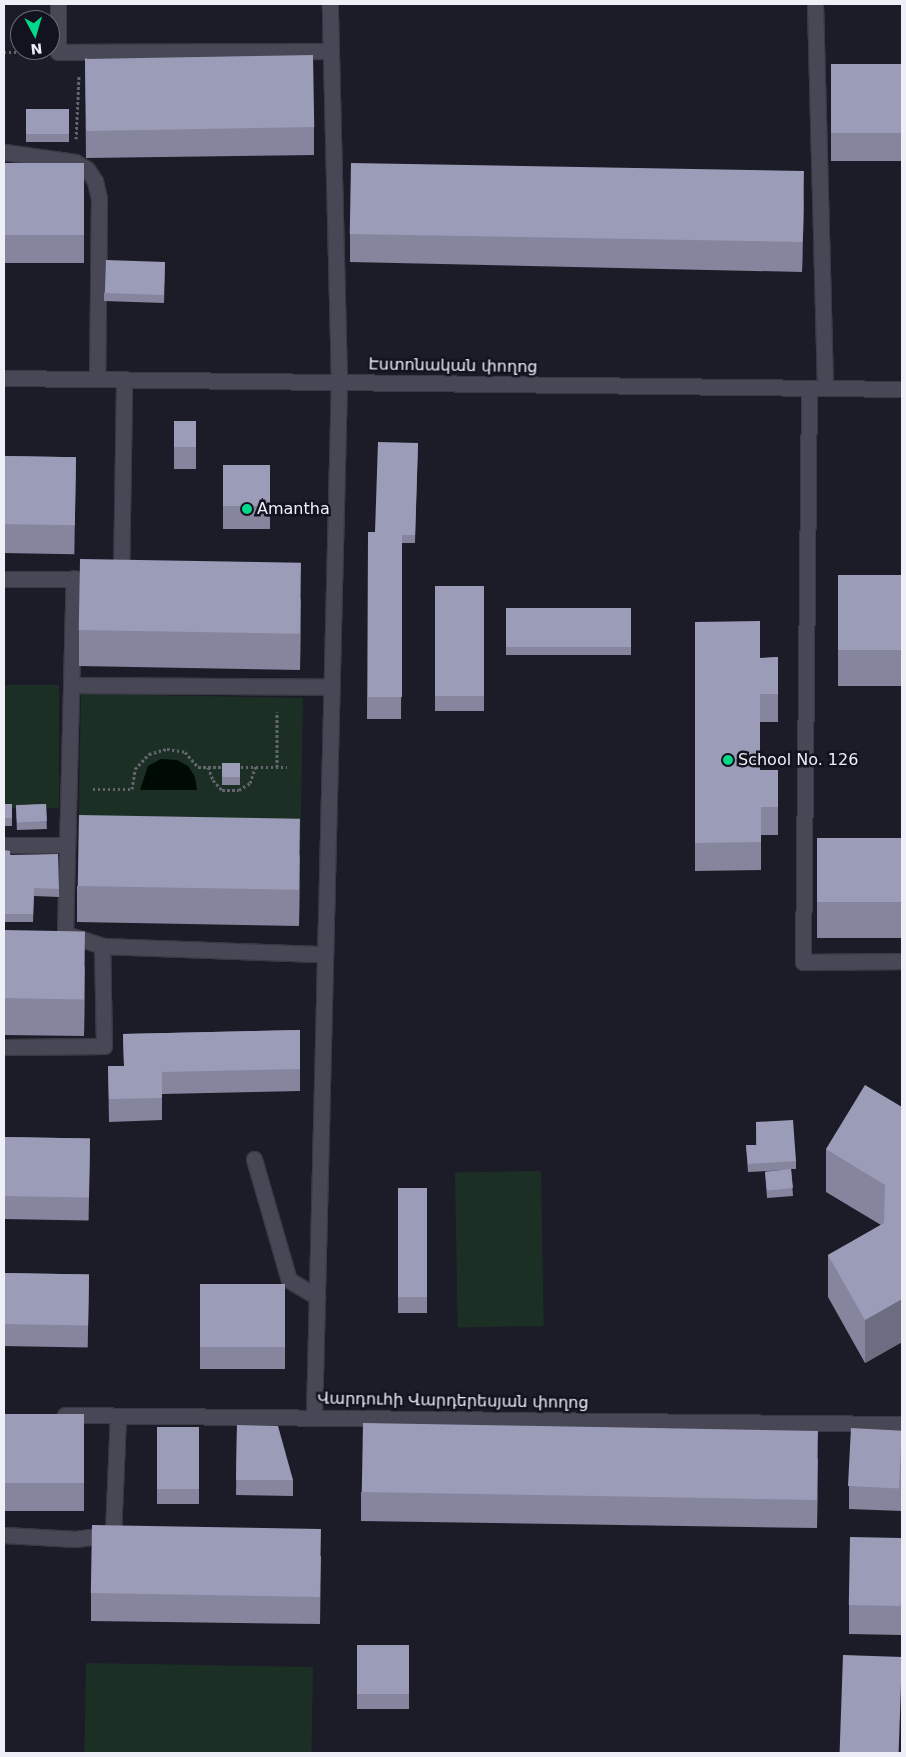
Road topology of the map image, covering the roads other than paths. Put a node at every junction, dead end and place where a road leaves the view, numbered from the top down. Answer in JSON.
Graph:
{"nodes":[{"id":1,"x":58,"y":4,"type":"edge"},
{"id":2,"x":330,"y":4,"type":"edge"},
{"id":3,"x":816,"y":4,"type":"edge"},
{"id":4,"x":331,"y":51,"type":"junction"},
{"id":5,"x":4,"y":152,"type":"edge"},
{"id":6,"x":4,"y":378,"type":"edge"},
{"id":7,"x":97,"y":379,"type":"junction"},
{"id":8,"x":124,"y":379,"type":"junction"},
{"id":9,"x":339,"y":382,"type":"junction"},
{"id":10,"x":809,"y":388,"type":"junction"},
{"id":11,"x":825,"y":388,"type":"junction"},
{"id":12,"x":902,"y":388,"type":"edge"},
{"id":13,"x":74,"y":578,"type":"junction"},
{"id":14,"x":4,"y":579,"type":"edge"},
{"id":15,"x":71,"y":685,"type":"junction"},
{"id":16,"x":332,"y":687,"type":"junction"},
{"id":17,"x":4,"y":845,"type":"edge"},
{"id":18,"x":66,"y":845,"type":"junction"},
{"id":19,"x":48,"y":933,"type":"edge"},
{"id":20,"x":65,"y":934,"type":"junction"},
{"id":21,"x":102,"y":946,"type":"junction"},
{"id":22,"x":325,"y":954,"type":"junction"},
{"id":23,"x":902,"y":961,"type":"edge"},
{"id":24,"x":4,"y":1047,"type":"edge"},
{"id":25,"x":254,"y":1159,"type":"dead end"},
{"id":26,"x":317,"y":1297,"type":"junction"},
{"id":27,"x":51,"y":1415,"type":"edge"},
{"id":28,"x":118,"y":1416,"type":"junction"},
{"id":29,"x":314,"y":1418,"type":"junction"},
{"id":30,"x":902,"y":1424,"type":"edge"},
{"id":31,"x":4,"y":1535,"type":"edge"}],
"edges":[{"from":1,"to":4,"type":"street"},
{"from":2,"to":4,"type":"street"},
{"from":3,"to":11,"type":"street"},
{"from":4,"to":9,"type":"street"},
{"from":5,"to":7,"type":"street"},
{"from":6,"to":7,"type":"street","name":"Էստոնական փողոց"},
{"from":7,"to":8,"type":"street","name":"Էստոնական փողոց"},
{"from":8,"to":9,"type":"street","name":"Էստոնական փողոց"},
{"from":8,"to":13,"type":"street"},
{"from":9,"to":10,"type":"street","name":"Էստոնական փողոց"},
{"from":9,"to":16,"type":"street"},
{"from":10,"to":11,"type":"street","name":"Էստոնական փողոց"},
{"from":10,"to":23,"type":"street"},
{"from":11,"to":12,"type":"street","name":"Էստոնական փողոց"},
{"from":13,"to":14,"type":"street"},
{"from":13,"to":15,"type":"street"},
{"from":15,"to":16,"type":"street"},
{"from":15,"to":18,"type":"street"},
{"from":16,"to":22,"type":"street"},
{"from":17,"to":18,"type":"street"},
{"from":18,"to":20,"type":"street"},
{"from":19,"to":20,"type":"street"},
{"from":20,"to":21,"type":"street"},
{"from":21,"to":22,"type":"street"},
{"from":21,"to":24,"type":"street"},
{"from":22,"to":26,"type":"street"},
{"from":25,"to":26,"type":"street"},
{"from":26,"to":29,"type":"street"},
{"from":27,"to":28,"type":"street","name":"Վարդուհի Վարդերեսյան փողոց"},
{"from":28,"to":29,"type":"street","name":"Վարդուհի Վարդերեսյան փողոց"},
{"from":28,"to":31,"type":"street"},
{"from":29,"to":30,"type":"street","name":"Վարդուհի Վարդերեսյան փողոց"}]}
